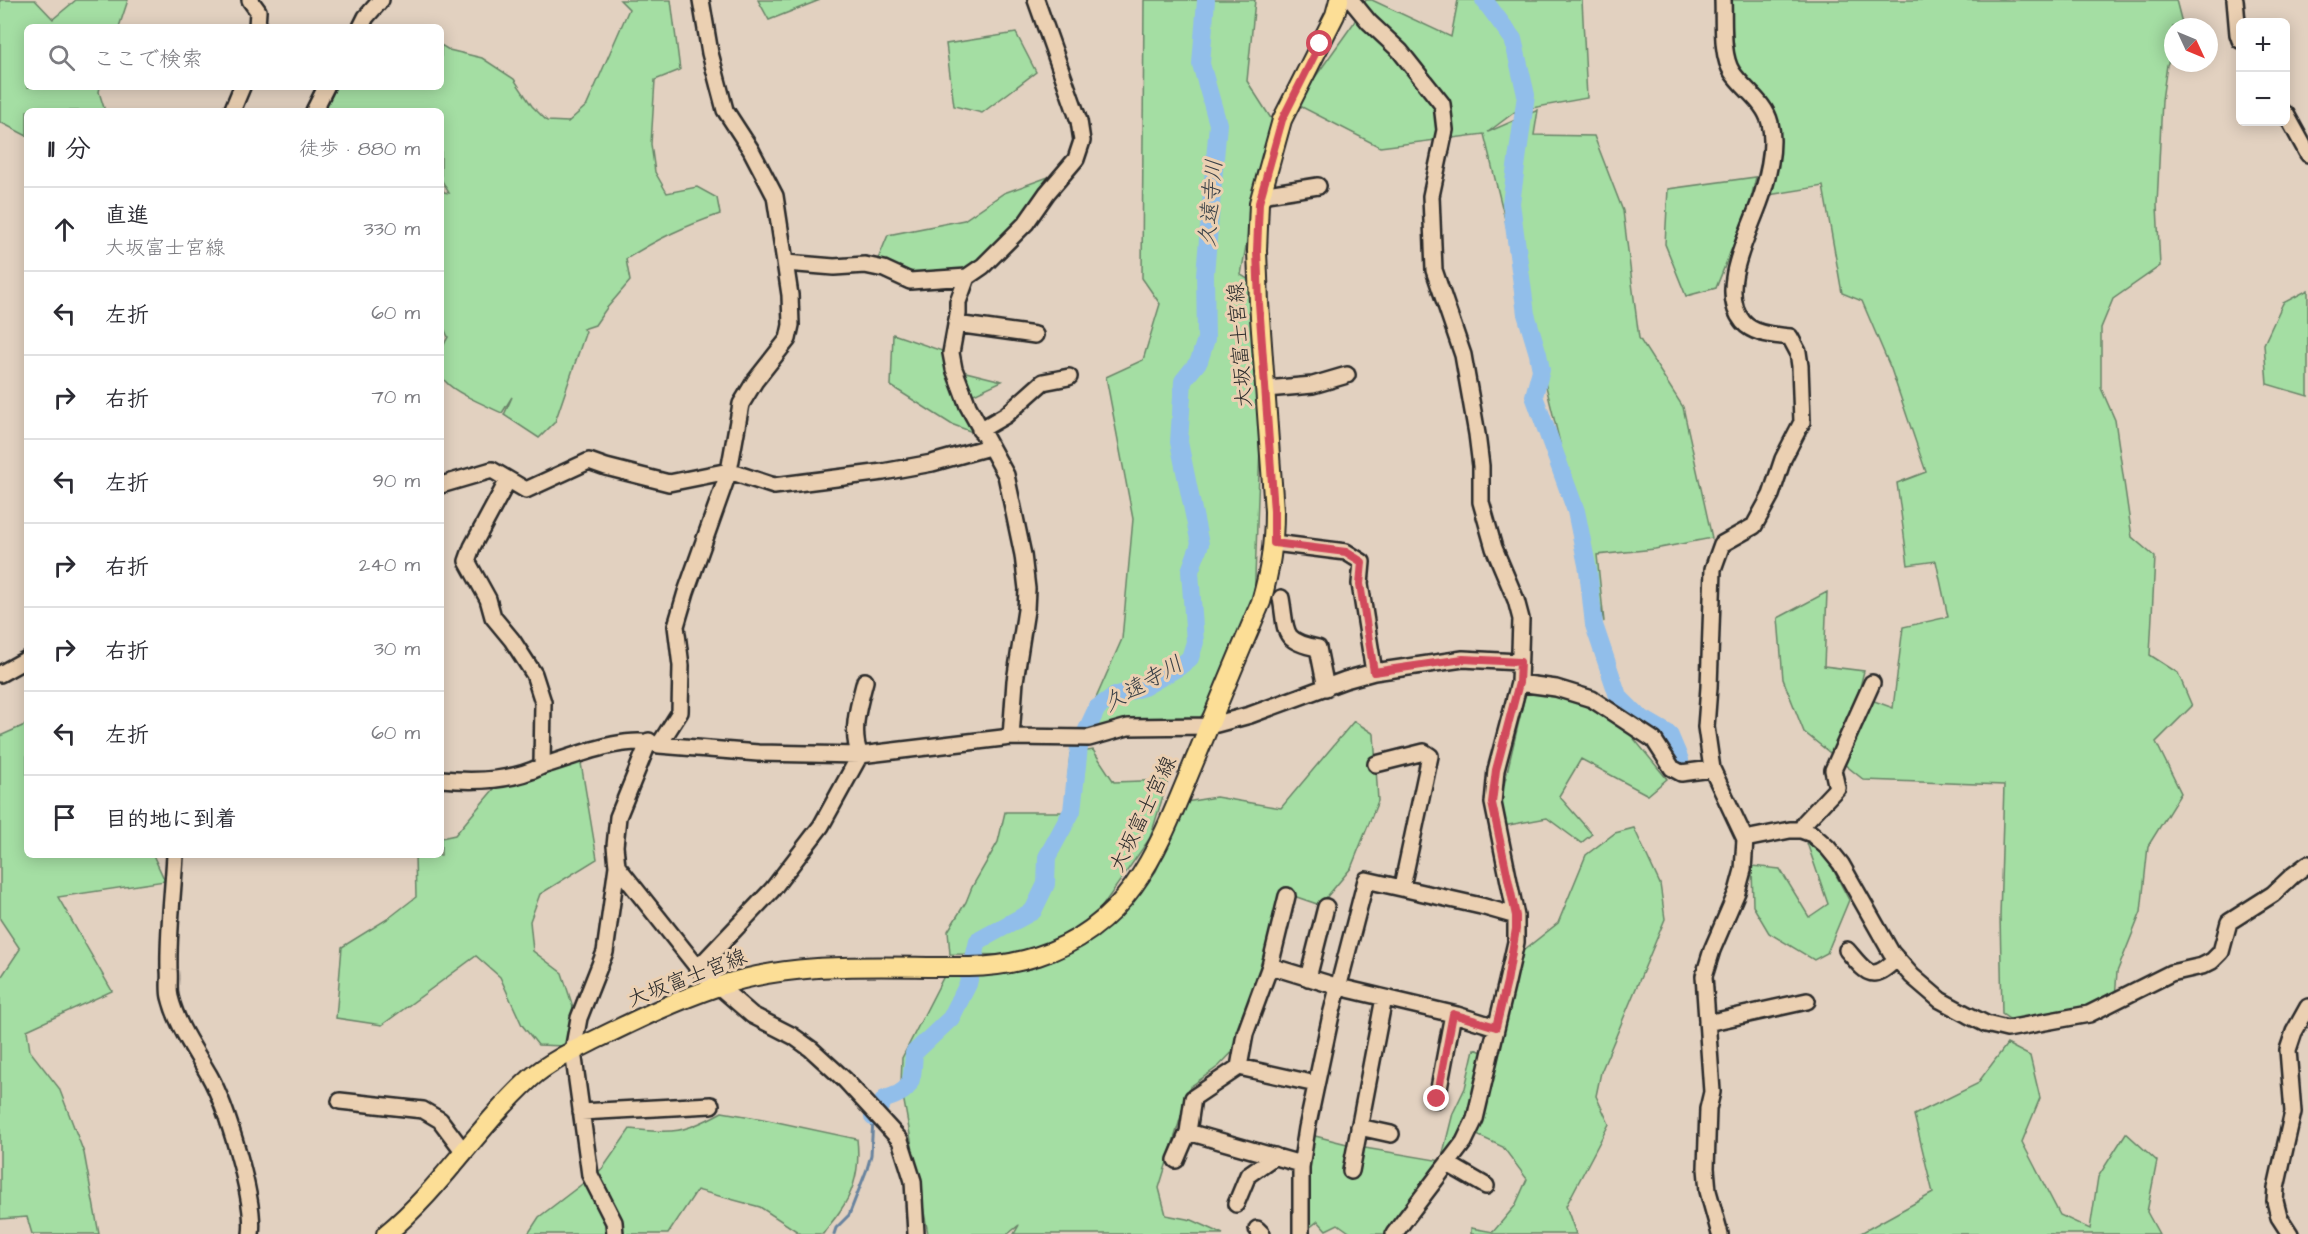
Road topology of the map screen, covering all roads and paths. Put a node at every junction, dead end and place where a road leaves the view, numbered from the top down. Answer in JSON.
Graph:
{"nodes":[{"id":1,"x":250,"y":0,"type":"edge"},
{"id":2,"x":381,"y":0,"type":"edge"},
{"id":3,"x":701,"y":0,"type":"edge"},
{"id":4,"x":1036,"y":0,"type":"edge"},
{"id":5,"x":1339,"y":0,"type":"edge"},
{"id":6,"x":1351,"y":0,"type":"edge"},
{"id":7,"x":1723,"y":0,"type":"edge"},
{"id":8,"x":2235,"y":0,"type":"edge"},
{"id":9,"x":2237,"y":18,"type":"edge"},
{"id":10,"x":257,"y":24,"type":"edge"},
{"id":11,"x":363,"y":24,"type":"edge"},
{"id":12,"x":241,"y":90,"type":"edge"},
{"id":13,"x":324,"y":90,"type":"edge"},
{"id":14,"x":233,"y":108,"type":"edge"},
{"id":15,"x":316,"y":108,"type":"edge"},
{"id":16,"x":2290,"y":121,"type":"edge"},
{"id":17,"x":2308,"y":154,"type":"edge"},
{"id":18,"x":1318,"y":186,"type":"dead end"},
{"id":19,"x":1261,"y":195,"type":"junction"},
{"id":20,"x":786,"y":263,"type":"junction"},
{"id":21,"x":967,"y":277,"type":"junction"},
{"id":22,"x":956,"y":324,"type":"junction"},
{"id":23,"x":1035,"y":335,"type":"dead end"},
{"id":24,"x":1347,"y":375,"type":"dead end"},
{"id":25,"x":1069,"y":377,"type":"dead end"},
{"id":26,"x":1266,"y":389,"type":"junction"},
{"id":27,"x":980,"y":430,"type":"junction"},
{"id":28,"x":989,"y":447,"type":"junction"},
{"id":29,"x":729,"y":471,"type":"junction"},
{"id":30,"x":508,"y":480,"type":"junction"},
{"id":31,"x":444,"y":483,"type":"edge"},
{"id":32,"x":1274,"y":543,"type":"junction"},
{"id":33,"x":1279,"y":597,"type":"junction"},
{"id":34,"x":24,"y":661,"type":"edge"},
{"id":35,"x":1520,"y":662,"type":"junction"},
{"id":36,"x":1374,"y":672,"type":"junction"},
{"id":37,"x":0,"y":674,"type":"edge"},
{"id":38,"x":865,"y":681,"type":"dead end"},
{"id":39,"x":1519,"y":683,"type":"junction"},
{"id":40,"x":1872,"y":683,"type":"dead end"},
{"id":41,"x":1326,"y":688,"type":"junction"},
{"id":42,"x":1209,"y":726,"type":"junction"},
{"id":43,"x":1011,"y":737,"type":"junction"},
{"id":44,"x":654,"y":743,"type":"junction"},
{"id":45,"x":860,"y":755,"type":"junction"},
{"id":46,"x":1376,"y":764,"type":"dead end"},
{"id":47,"x":542,"y":766,"type":"junction"},
{"id":48,"x":1712,"y":769,"type":"junction"},
{"id":49,"x":444,"y":779,"type":"edge"},
{"id":50,"x":1801,"y":830,"type":"junction"},
{"id":51,"x":1745,"y":839,"type":"junction"},
{"id":52,"x":175,"y":858,"type":"edge"},
{"id":53,"x":2308,"y":864,"type":"edge"},
{"id":54,"x":617,"y":866,"type":"junction"},
{"id":55,"x":1402,"y":887,"type":"junction"},
{"id":56,"x":1287,"y":896,"type":"dead end"},
{"id":57,"x":1326,"y":907,"type":"dead end"},
{"id":58,"x":1516,"y":916,"type":"junction"},
{"id":59,"x":1847,"y":950,"type":"dead end"},
{"id":60,"x":1896,"y":958,"type":"junction"},
{"id":61,"x":1270,"y":966,"type":"junction"},
{"id":62,"x":698,"y":968,"type":"junction"},
{"id":63,"x":1308,"y":978,"type":"junction"},
{"id":64,"x":718,"y":986,"type":"junction"},
{"id":65,"x":1339,"y":987,"type":"junction"},
{"id":66,"x":1384,"y":998,"type":"junction"},
{"id":67,"x":1807,"y":1001,"type":"dead end"},
{"id":68,"x":2308,"y":1007,"type":"edge"},
{"id":69,"x":1453,"y":1014,"type":"junction"},
{"id":70,"x":1707,"y":1023,"type":"junction"},
{"id":71,"x":1496,"y":1027,"type":"junction"},
{"id":72,"x":573,"y":1051,"type":"junction"},
{"id":73,"x":1239,"y":1067,"type":"junction"},
{"id":74,"x":1316,"y":1084,"type":"junction"},
{"id":75,"x":1437,"y":1099,"type":"dead end"},
{"id":76,"x":340,"y":1101,"type":"dead end"},
{"id":77,"x":711,"y":1105,"type":"dead end"},
{"id":78,"x":582,"y":1112,"type":"junction"},
{"id":79,"x":1359,"y":1127,"type":"junction"},
{"id":80,"x":1188,"y":1132,"type":"junction"},
{"id":81,"x":1391,"y":1134,"type":"dead end"},
{"id":82,"x":464,"y":1152,"type":"junction"},
{"id":83,"x":1275,"y":1156,"type":"junction"},
{"id":84,"x":1176,"y":1160,"type":"dead end"},
{"id":85,"x":1301,"y":1164,"type":"junction"},
{"id":86,"x":1448,"y":1164,"type":"junction"},
{"id":87,"x":1351,"y":1171,"type":"dead end"},
{"id":88,"x":1486,"y":1186,"type":"dead end"},
{"id":89,"x":1236,"y":1204,"type":"dead end"},
{"id":90,"x":2287,"y":1232,"type":"edge"},
{"id":91,"x":251,"y":1234,"type":"edge"},
{"id":92,"x":386,"y":1234,"type":"edge"},
{"id":93,"x":615,"y":1234,"type":"edge"},
{"id":94,"x":916,"y":1234,"type":"edge"},
{"id":95,"x":1301,"y":1234,"type":"edge"},
{"id":96,"x":1394,"y":1234,"type":"edge"},
{"id":97,"x":1720,"y":1234,"type":"edge"}],
"edges":[{"from":1,"to":10,"type":"street"},
{"from":2,"to":11,"type":"street"},
{"from":3,"to":20,"type":"street"},
{"from":4,"to":21,"type":"street"},
{"from":5,"to":19,"type":"main road","name":"大坂富士宮線"},
{"from":6,"to":35,"type":"street"},
{"from":7,"to":48,"type":"street"},
{"from":8,"to":9,"type":"street"},
{"from":12,"to":14,"type":"street"},
{"from":13,"to":15,"type":"street"},
{"from":16,"to":17,"type":"street"},
{"from":18,"to":19,"type":"street"},
{"from":19,"to":26,"type":"main road","name":"大坂富士宮線"},
{"from":20,"to":21,"type":"street"},
{"from":20,"to":29,"type":"street"},
{"from":21,"to":22,"type":"street"},
{"from":22,"to":23,"type":"street"},
{"from":22,"to":27,"type":"street"},
{"from":24,"to":26,"type":"street"},
{"from":25,"to":27,"type":"street"},
{"from":26,"to":32,"type":"main road","name":"大坂富士宮線"},
{"from":27,"to":28,"type":"street"},
{"from":28,"to":29,"type":"street"},
{"from":28,"to":43,"type":"street"},
{"from":29,"to":30,"type":"street"},
{"from":29,"to":44,"type":"street"},
{"from":30,"to":31,"type":"street"},
{"from":30,"to":47,"type":"street"},
{"from":32,"to":33,"type":"main road","name":"大坂富士宮線"},
{"from":32,"to":36,"type":"street"},
{"from":33,"to":41,"type":"street"},
{"from":33,"to":42,"type":"main road","name":"大坂富士宮線"},
{"from":34,"to":37,"type":"street"},
{"from":35,"to":36,"type":"street"},
{"from":35,"to":39,"type":"street"},
{"from":36,"to":41,"type":"street"},
{"from":38,"to":45,"type":"street"},
{"from":39,"to":48,"type":"street"},
{"from":39,"to":58,"type":"street"},
{"from":40,"to":50,"type":"street"},
{"from":41,"to":42,"type":"street"},
{"from":42,"to":43,"type":"street"},
{"from":42,"to":64,"type":"main road","name":"大坂富士宮線"},
{"from":43,"to":45,"type":"street"},
{"from":44,"to":45,"type":"street"},
{"from":44,"to":47,"type":"street"},
{"from":44,"to":54,"type":"street"},
{"from":45,"to":62,"type":"street"},
{"from":46,"to":55,"type":"street"},
{"from":47,"to":49,"type":"street"},
{"from":48,"to":51,"type":"street"},
{"from":50,"to":51,"type":"street"},
{"from":50,"to":60,"type":"street"},
{"from":51,"to":70,"type":"street"},
{"from":52,"to":91,"type":"street"},
{"from":53,"to":60,"type":"street"},
{"from":54,"to":62,"type":"street"},
{"from":54,"to":72,"type":"street"},
{"from":55,"to":58,"type":"street"},
{"from":55,"to":65,"type":"street"},
{"from":56,"to":61,"type":"street"},
{"from":57,"to":63,"type":"street"},
{"from":58,"to":71,"type":"street"},
{"from":59,"to":60,"type":"street"},
{"from":61,"to":63,"type":"street"},
{"from":61,"to":73,"type":"street"},
{"from":62,"to":64,"type":"street"},
{"from":63,"to":65,"type":"street"},
{"from":64,"to":72,"type":"main road","name":"大坂富士宮線"},
{"from":64,"to":94,"type":"street"},
{"from":65,"to":66,"type":"street"},
{"from":65,"to":74,"type":"street"},
{"from":66,"to":69,"type":"street"},
{"from":66,"to":79,"type":"street"},
{"from":67,"to":70,"type":"street"},
{"from":68,"to":90,"type":"street"},
{"from":69,"to":71,"type":"street"},
{"from":69,"to":75,"type":"street"},
{"from":70,"to":97,"type":"street"},
{"from":71,"to":86,"type":"street"},
{"from":72,"to":78,"type":"street"},
{"from":72,"to":82,"type":"main road","name":"大坂富士宮線"},
{"from":73,"to":74,"type":"street"},
{"from":73,"to":80,"type":"street"},
{"from":74,"to":85,"type":"street"},
{"from":76,"to":82,"type":"street"},
{"from":77,"to":78,"type":"street"},
{"from":78,"to":93,"type":"street"},
{"from":79,"to":81,"type":"street"},
{"from":79,"to":87,"type":"street"},
{"from":80,"to":83,"type":"street"},
{"from":80,"to":84,"type":"street"},
{"from":82,"to":92,"type":"main road","name":"大坂富士宮線"},
{"from":83,"to":85,"type":"street"},
{"from":83,"to":89,"type":"street"},
{"from":85,"to":95,"type":"street"},
{"from":86,"to":88,"type":"street"},
{"from":86,"to":96,"type":"street"}]}
